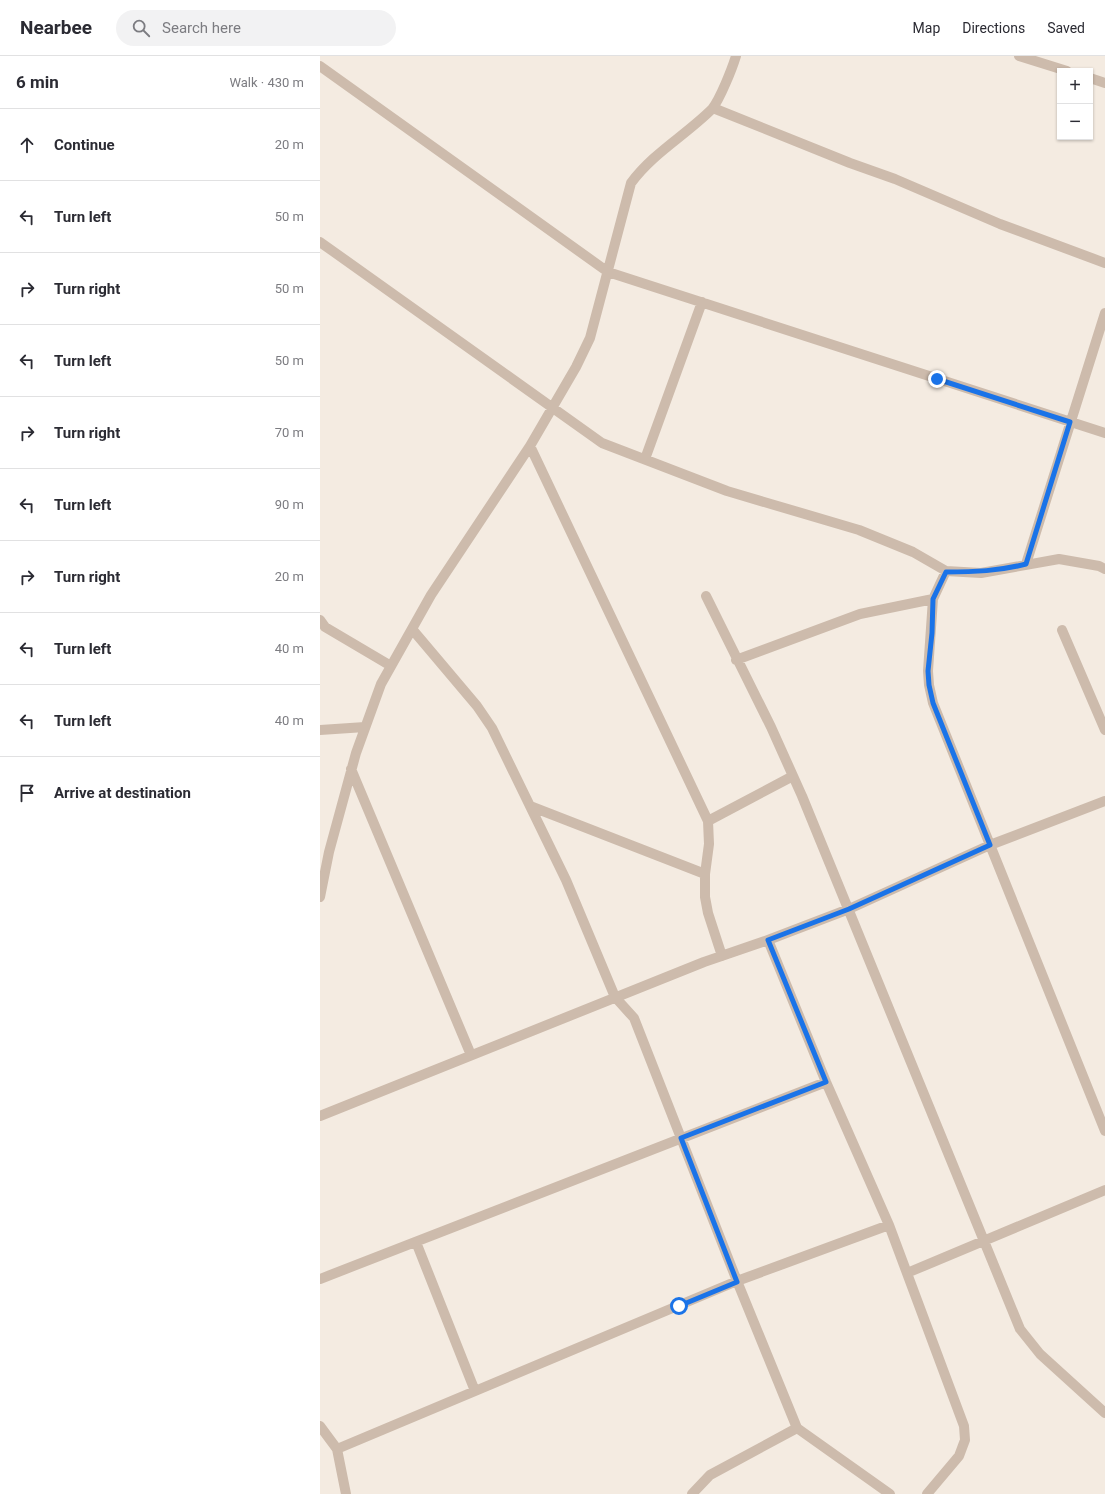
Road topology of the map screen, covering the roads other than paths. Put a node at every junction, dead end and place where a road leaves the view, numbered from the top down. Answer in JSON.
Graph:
{"nodes":[{"id":1,"x":736,"y":56,"type":"edge"},
{"id":2,"x":1019,"y":56,"type":"edge"},
{"id":3,"x":320,"y":66,"type":"edge"},
{"id":4,"x":1057,"y":68,"type":"edge"},
{"id":5,"x":1093,"y":79,"type":"edge"},
{"id":6,"x":1105,"y":83,"type":"edge"},
{"id":7,"x":713,"y":108,"type":"junction"},
{"id":8,"x":320,"y":242,"type":"edge"},
{"id":9,"x":1105,"y":263,"type":"edge"},
{"id":10,"x":608,"y":272,"type":"junction"},
{"id":11,"x":702,"y":302,"type":"junction"},
{"id":12,"x":1105,"y":313,"type":"edge"},
{"id":13,"x":552,"y":408,"type":"junction"},
{"id":14,"x":1070,"y":422,"type":"junction"},
{"id":15,"x":1105,"y":433,"type":"edge"},
{"id":16,"x":530,"y":446,"type":"junction"},
{"id":17,"x":645,"y":459,"type":"junction"},
{"id":18,"x":1026,"y":564,"type":"junction"},
{"id":19,"x":1105,"y":569,"type":"edge"},
{"id":20,"x":946,"y":572,"type":"junction"},
{"id":21,"x":706,"y":596,"type":"dead end"},
{"id":22,"x":933,"y":599,"type":"junction"},
{"id":23,"x":320,"y":620,"type":"edge"},
{"id":24,"x":412,"y":629,"type":"junction"},
{"id":25,"x":1062,"y":630,"type":"dead end"},
{"id":26,"x":736,"y":660,"type":"junction"},
{"id":27,"x":391,"y":666,"type":"junction"},
{"id":28,"x":365,"y":727,"type":"junction"},
{"id":29,"x":320,"y":730,"type":"edge"},
{"id":30,"x":1105,"y":730,"type":"edge"},
{"id":31,"x":351,"y":769,"type":"junction"},
{"id":32,"x":793,"y":776,"type":"junction"},
{"id":33,"x":1105,"y":800,"type":"edge"},
{"id":34,"x":530,"y":806,"type":"junction"},
{"id":35,"x":708,"y":821,"type":"junction"},
{"id":36,"x":990,"y":845,"type":"junction"},
{"id":37,"x":705,"y":874,"type":"junction"},
{"id":38,"x":320,"y":897,"type":"edge"},
{"id":39,"x":849,"y":909,"type":"junction"},
{"id":40,"x":768,"y":940,"type":"junction"},
{"id":41,"x":722,"y":956,"type":"junction"},
{"id":42,"x":615,"y":997,"type":"junction"},
{"id":43,"x":471,"y":1055,"type":"junction"},
{"id":44,"x":826,"y":1082,"type":"junction"},
{"id":45,"x":320,"y":1116,"type":"edge"},
{"id":46,"x":1105,"y":1131,"type":"edge"},
{"id":47,"x":681,"y":1138,"type":"junction"},
{"id":48,"x":1105,"y":1190,"type":"edge"},
{"id":49,"x":888,"y":1225,"type":"junction"},
{"id":50,"x":983,"y":1241,"type":"junction"},
{"id":51,"x":416,"y":1242,"type":"junction"},
{"id":52,"x":907,"y":1272,"type":"junction"},
{"id":53,"x":320,"y":1280,"type":"edge"},
{"id":54,"x":737,"y":1282,"type":"junction"},
{"id":55,"x":475,"y":1391,"type":"junction"},
{"id":56,"x":1105,"y":1413,"type":"edge"},
{"id":57,"x":320,"y":1426,"type":"edge"},
{"id":58,"x":797,"y":1428,"type":"junction"},
{"id":59,"x":337,"y":1449,"type":"junction"},
{"id":60,"x":346,"y":1494,"type":"edge"},
{"id":61,"x":692,"y":1494,"type":"edge"},
{"id":62,"x":890,"y":1494,"type":"edge"},
{"id":63,"x":927,"y":1494,"type":"edge"}],
"edges":[{"from":1,"to":7,"type":"street"},
{"from":2,"to":4,"type":"street"},
{"from":3,"to":10,"type":"street"},
{"from":5,"to":6,"type":"street"},
{"from":7,"to":9,"type":"street"},
{"from":7,"to":10,"type":"street"},
{"from":8,"to":13,"type":"street"},
{"from":10,"to":11,"type":"street"},
{"from":10,"to":13,"type":"street"},
{"from":11,"to":14,"type":"street"},
{"from":11,"to":17,"type":"street"},
{"from":12,"to":14,"type":"street"},
{"from":13,"to":16,"type":"street"},
{"from":13,"to":17,"type":"street"},
{"from":14,"to":15,"type":"street"},
{"from":14,"to":18,"type":"street"},
{"from":16,"to":24,"type":"street"},
{"from":16,"to":35,"type":"street"},
{"from":17,"to":20,"type":"street"},
{"from":18,"to":19,"type":"street"},
{"from":18,"to":20,"type":"street"},
{"from":20,"to":22,"type":"street"},
{"from":21,"to":26,"type":"street"},
{"from":22,"to":26,"type":"street"},
{"from":22,"to":36,"type":"street"},
{"from":23,"to":27,"type":"street"},
{"from":24,"to":27,"type":"street"},
{"from":24,"to":34,"type":"street"},
{"from":25,"to":30,"type":"street"},
{"from":26,"to":32,"type":"street"},
{"from":27,"to":28,"type":"street"},
{"from":28,"to":29,"type":"street"},
{"from":28,"to":31,"type":"street"},
{"from":31,"to":38,"type":"street"},
{"from":31,"to":43,"type":"street"},
{"from":32,"to":35,"type":"street"},
{"from":32,"to":39,"type":"street"},
{"from":33,"to":36,"type":"street"},
{"from":34,"to":37,"type":"street"},
{"from":34,"to":42,"type":"street"},
{"from":35,"to":37,"type":"street"},
{"from":36,"to":39,"type":"street"},
{"from":36,"to":46,"type":"street"},
{"from":37,"to":41,"type":"street"},
{"from":39,"to":40,"type":"street"},
{"from":39,"to":50,"type":"street"},
{"from":40,"to":41,"type":"street"},
{"from":40,"to":44,"type":"street"},
{"from":41,"to":42,"type":"street"},
{"from":42,"to":43,"type":"street"},
{"from":42,"to":47,"type":"street"},
{"from":43,"to":45,"type":"street"},
{"from":44,"to":47,"type":"street"},
{"from":44,"to":49,"type":"street"},
{"from":47,"to":51,"type":"street"},
{"from":47,"to":54,"type":"street"},
{"from":48,"to":50,"type":"street"},
{"from":49,"to":52,"type":"street"},
{"from":49,"to":54,"type":"street"},
{"from":50,"to":52,"type":"street"},
{"from":50,"to":56,"type":"street"},
{"from":51,"to":53,"type":"street"},
{"from":51,"to":55,"type":"street"},
{"from":52,"to":63,"type":"street"},
{"from":54,"to":55,"type":"street"},
{"from":54,"to":58,"type":"street"},
{"from":55,"to":59,"type":"street"},
{"from":57,"to":59,"type":"street"},
{"from":58,"to":61,"type":"street"},
{"from":58,"to":62,"type":"street"},
{"from":59,"to":60,"type":"street"}]}
